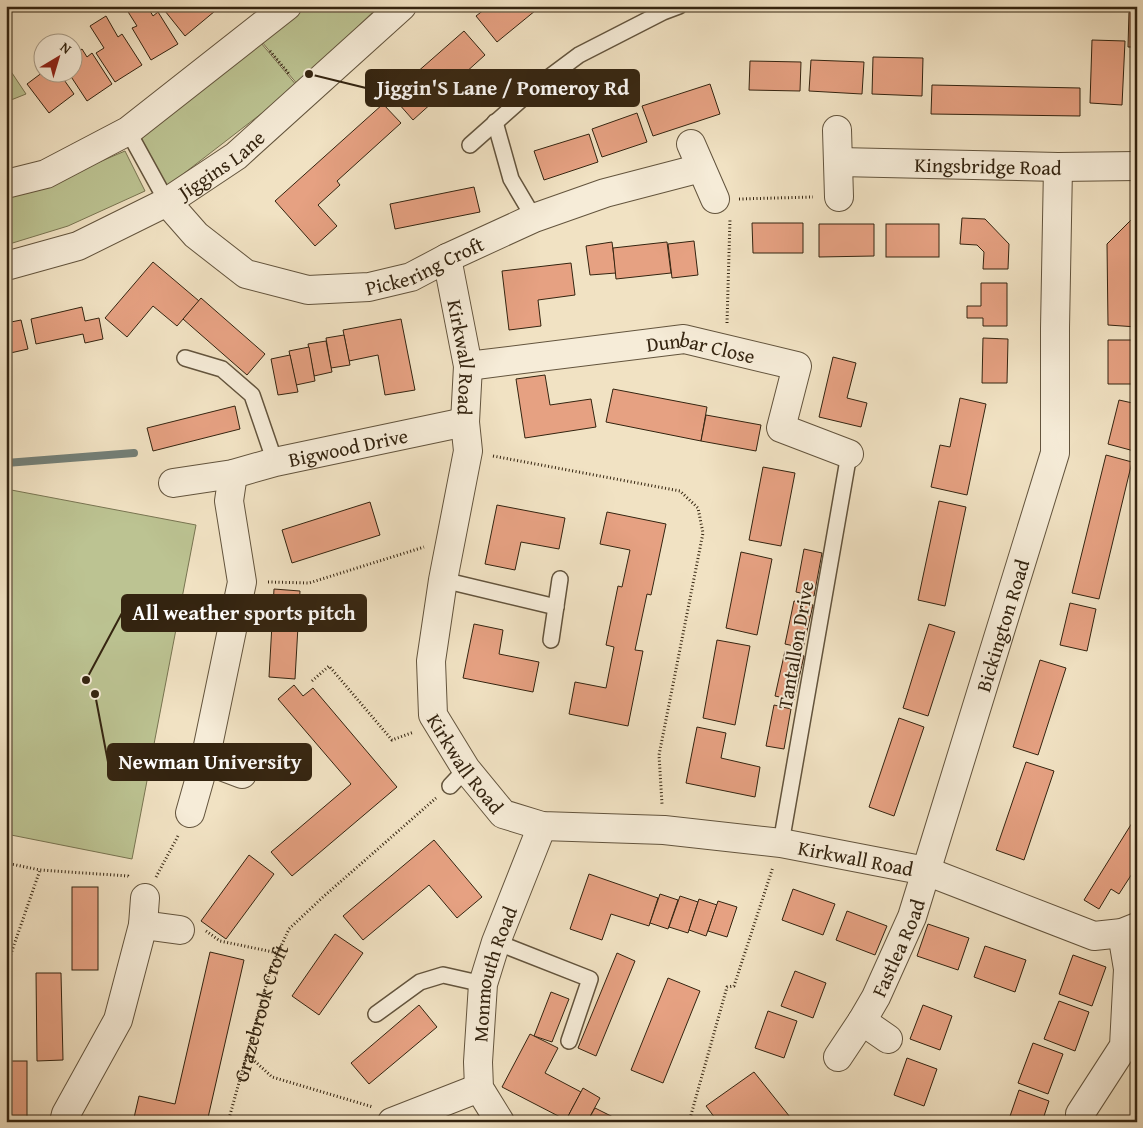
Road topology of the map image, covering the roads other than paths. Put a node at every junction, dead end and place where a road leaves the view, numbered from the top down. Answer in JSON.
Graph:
{"nodes":[{"id":1,"x":287,"y":6,"type":"edge"},
{"id":2,"x":402,"y":6,"type":"edge"},
{"id":3,"x":679,"y":6,"type":"edge"},
{"id":4,"x":495,"y":122,"type":"junction"},
{"id":5,"x":837,"y":130,"type":"dead end"},
{"id":6,"x":128,"y":131,"type":"junction"},
{"id":7,"x":470,"y":145,"type":"dead end"},
{"id":8,"x":839,"y":162,"type":"junction"},
{"id":9,"x":1137,"y":166,"type":"edge"},
{"id":10,"x":1058,"y":167,"type":"junction"},
{"id":11,"x":6,"y":184,"type":"edge"},
{"id":12,"x":839,"y":197,"type":"road end"},
{"id":13,"x":723,"y":199,"type":"road end"},
{"id":14,"x":167,"y":202,"type":"junction"},
{"id":15,"x":534,"y":218,"type":"junction"},
{"id":16,"x":447,"y":258,"type":"junction"},
{"id":17,"x":6,"y":266,"type":"edge"},
{"id":18,"x":184,"y":358,"type":"dead end"},
{"id":19,"x":468,"y":366,"type":"junction"},
{"id":20,"x":465,"y":422,"type":"junction"},
{"id":21,"x":848,"y":454,"type":"joint"},
{"id":22,"x":275,"y":462,"type":"junction"},
{"id":23,"x":232,"y":474,"type":"junction"},
{"id":24,"x":173,"y":483,"type":"dead end"},
{"id":25,"x":560,"y":578,"type":"dead end"},
{"id":26,"x":443,"y":580,"type":"junction"},
{"id":27,"x":556,"y":607,"type":"junction"},
{"id":28,"x":550,"y":640,"type":"dead end"},
{"id":29,"x":205,"y":760,"type":"junction"},
{"id":30,"x":242,"y":774,"type":"dead end"},
{"id":31,"x":190,"y":813,"type":"road end"},
{"id":32,"x":542,"y":826,"type":"junction"},
{"id":33,"x":781,"y":843,"type":"junction"},
{"id":34,"x":926,"y":871,"type":"junction"},
{"id":35,"x":145,"y":898,"type":"road end"},
{"id":36,"x":143,"y":925,"type":"junction"},
{"id":37,"x":180,"y":930,"type":"road end"},
{"id":38,"x":1129,"y":930,"type":"edge"},
{"id":39,"x":496,"y":942,"type":"junction"},
{"id":40,"x":483,"y":984,"type":"junction"},
{"id":41,"x":376,"y":1014,"type":"dead end"},
{"id":42,"x":862,"y":1021,"type":"junction"},
{"id":43,"x":888,"y":1039,"type":"dead end"},
{"id":44,"x":569,"y":1041,"type":"dead end"},
{"id":45,"x":1131,"y":1048,"type":"edge"},
{"id":46,"x":838,"y":1057,"type":"dead end"},
{"id":47,"x":479,"y":1088,"type":"junction"},
{"id":48,"x":1080,"y":1114,"type":"dead end"},
{"id":49,"x":398,"y":1119,"type":"edge"},
{"id":50,"x":64,"y":1122,"type":"edge"},
{"id":51,"x":500,"y":1122,"type":"edge"}],
"edges":[{"from":1,"to":6,"type":"street"},
{"from":2,"to":14,"type":"street","name":"Jiggins Lane"},
{"from":3,"to":4,"type":"lane"},
{"from":4,"to":7,"type":"lane"},
{"from":4,"to":15,"type":"lane"},
{"from":5,"to":8,"type":"street"},
{"from":6,"to":11,"type":"street"},
{"from":6,"to":14,"type":"lane"},
{"from":8,"to":10,"type":"street","name":"Kingsbridge Road"},
{"from":8,"to":12,"type":"street"},
{"from":9,"to":10,"type":"street","name":"Kingsbridge Road"},
{"from":10,"to":34,"type":"street","name":"Bickington Road"},
{"from":13,"to":15,"type":"street","name":"Pickering Croft"},
{"from":14,"to":16,"type":"street","name":"Pickering Croft"},
{"from":14,"to":17,"type":"street","name":"Jiggins Lane"},
{"from":15,"to":16,"type":"street","name":"Pickering Croft"},
{"from":16,"to":19,"type":"street","name":"Kirkwall Road"},
{"from":18,"to":22,"type":"lane"},
{"from":19,"to":20,"type":"street","name":"Kirkwall Road"},
{"from":19,"to":21,"type":"street","name":"Dunbar Close"},
{"from":20,"to":22,"type":"street","name":"Bigwood Drive"},
{"from":20,"to":26,"type":"street","name":"Kirkwall Road"},
{"from":21,"to":33,"type":"lane","name":"Tantallon Drive"},
{"from":22,"to":23,"type":"street","name":"Bigwood Drive"},
{"from":23,"to":24,"type":"street","name":"Bigwood Drive"},
{"from":23,"to":29,"type":"street"},
{"from":25,"to":27,"type":"lane"},
{"from":26,"to":27,"type":"lane"},
{"from":26,"to":32,"type":"street","name":"Kirkwall Road"},
{"from":27,"to":28,"type":"lane"},
{"from":29,"to":30,"type":"street"},
{"from":29,"to":31,"type":"street"},
{"from":32,"to":33,"type":"street","name":"Kirkwall Road"},
{"from":32,"to":39,"type":"street","name":"Monmouth Road"},
{"from":33,"to":34,"type":"street","name":"Kirkwall Road"},
{"from":34,"to":38,"type":"street"},
{"from":34,"to":42,"type":"street","name":"Fastlea Road"},
{"from":35,"to":36,"type":"street"},
{"from":36,"to":37,"type":"street"},
{"from":36,"to":50,"type":"street"},
{"from":38,"to":45,"type":"street"},
{"from":39,"to":40,"type":"street","name":"Monmouth Road"},
{"from":39,"to":44,"type":"lane"},
{"from":40,"to":41,"type":"lane"},
{"from":40,"to":47,"type":"street","name":"Monmouth Road"},
{"from":42,"to":43,"type":"street","name":"Fastlea Road"},
{"from":42,"to":46,"type":"street","name":"Fastlea Road"},
{"from":45,"to":48,"type":"street"},
{"from":47,"to":49,"type":"street"},
{"from":47,"to":51,"type":"street","name":"Monmouth Road"}]}
